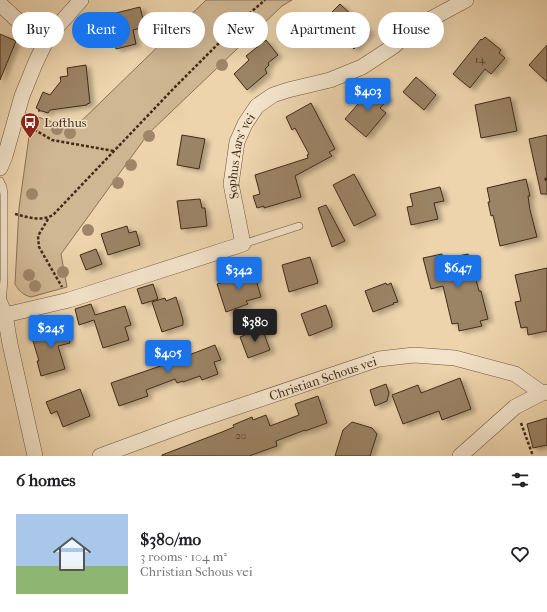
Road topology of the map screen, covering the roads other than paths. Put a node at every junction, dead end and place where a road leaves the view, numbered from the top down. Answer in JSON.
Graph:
{"nodes":[{"id":1,"x":81,"y":0,"type":"edge"},
{"id":2,"x":466,"y":0,"type":"edge"},
{"id":3,"x":0,"y":4,"type":"edge"},
{"id":4,"x":12,"y":15,"type":"edge"},
{"id":5,"x":64,"y":19,"type":"edge"},
{"id":6,"x":43,"y":48,"type":"edge"},
{"id":7,"x":0,"y":168,"type":"edge"},
{"id":8,"x":0,"y":181,"type":"edge"},
{"id":9,"x":299,"y":226,"type":"dead end"},
{"id":10,"x":243,"y":244,"type":"junction"},
{"id":11,"x":2,"y":308,"type":"edge"},
{"id":12,"x":545,"y":392,"type":"edge"},
{"id":13,"x":35,"y":456,"type":"edge"},
{"id":14,"x":100,"y":456,"type":"edge"},
{"id":15,"x":460,"y":456,"type":"edge"}],
"edges":[{"from":1,"to":5,"type":"street"},
{"from":2,"to":10,"type":"street","name":"Sophus Aars' vei"},
{"from":3,"to":4,"type":"street"},
{"from":6,"to":7,"type":"street"},
{"from":8,"to":11,"type":"lane"},
{"from":9,"to":10,"type":"lane"},
{"from":10,"to":11,"type":"street"},
{"from":11,"to":13,"type":"street"},
{"from":12,"to":14,"type":"street","name":"Christian Schous vei"},
{"from":12,"to":15,"type":"street"}]}
